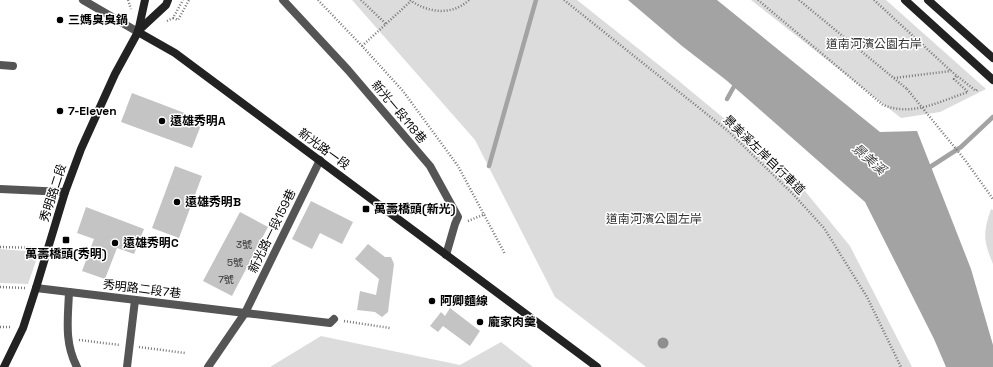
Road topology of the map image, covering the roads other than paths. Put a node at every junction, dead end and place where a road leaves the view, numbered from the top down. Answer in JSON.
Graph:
{"nodes":[{"id":1,"x":83,"y":0,"type":"edge"},
{"id":2,"x":145,"y":0,"type":"edge"},
{"id":3,"x":168,"y":0,"type":"edge"},
{"id":4,"x":283,"y":0,"type":"edge"},
{"id":5,"x":905,"y":0,"type":"edge"},
{"id":6,"x":928,"y":0,"type":"edge"},
{"id":7,"x":138,"y":32,"type":"junction"},
{"id":8,"x":993,"y":58,"type":"edge"},
{"id":9,"x":0,"y":65,"type":"edge"},
{"id":10,"x":13,"y":66,"type":"dead end"},
{"id":11,"x":993,"y":80,"type":"edge"},
{"id":12,"x":320,"y":160,"type":"junction"},
{"id":13,"x":0,"y":189,"type":"edge"},
{"id":14,"x":65,"y":192,"type":"junction"},
{"id":15,"x":446,"y":256,"type":"junction"},
{"id":16,"x":36,"y":288,"type":"junction"},
{"id":17,"x":69,"y":292,"type":"junction"},
{"id":18,"x":135,"y":300,"type":"junction"},
{"id":19,"x":245,"y":313,"type":"junction"},
{"id":20,"x":334,"y":319,"type":"road end"},
{"id":21,"x":4,"y":367,"type":"edge"},
{"id":22,"x":77,"y":367,"type":"edge"},
{"id":23,"x":127,"y":367,"type":"edge"},
{"id":24,"x":208,"y":367,"type":"edge"},
{"id":25,"x":597,"y":367,"type":"edge"}],
"edges":[{"from":1,"to":7,"type":"street","name":"新光路一段"},
{"from":2,"to":7,"type":"street"},
{"from":3,"to":7,"type":"street"},
{"from":4,"to":15,"type":"street","name":"新光一段118巷"},
{"from":5,"to":11,"type":"street"},
{"from":6,"to":8,"type":"street"},
{"from":7,"to":12,"type":"street","name":"新光路一段"},
{"from":7,"to":14,"type":"street","name":"秀明路二段"},
{"from":9,"to":10,"type":"street"},
{"from":12,"to":15,"type":"street","name":"新光路一段"},
{"from":12,"to":19,"type":"street","name":"新光路一段159巷"},
{"from":13,"to":14,"type":"street"},
{"from":14,"to":16,"type":"street","name":"秀明路二段"},
{"from":15,"to":25,"type":"street","name":"新光路一段"},
{"from":16,"to":17,"type":"street","name":"秀明路二段7巷"},
{"from":16,"to":21,"type":"street","name":"秀明路二段"},
{"from":17,"to":18,"type":"street","name":"秀明路二段7巷"},
{"from":17,"to":22,"type":"street"},
{"from":18,"to":19,"type":"street","name":"秀明路二段7巷"},
{"from":18,"to":23,"type":"street"},
{"from":19,"to":20,"type":"street"},
{"from":19,"to":24,"type":"street","name":"新光路一段159巷"}]}
